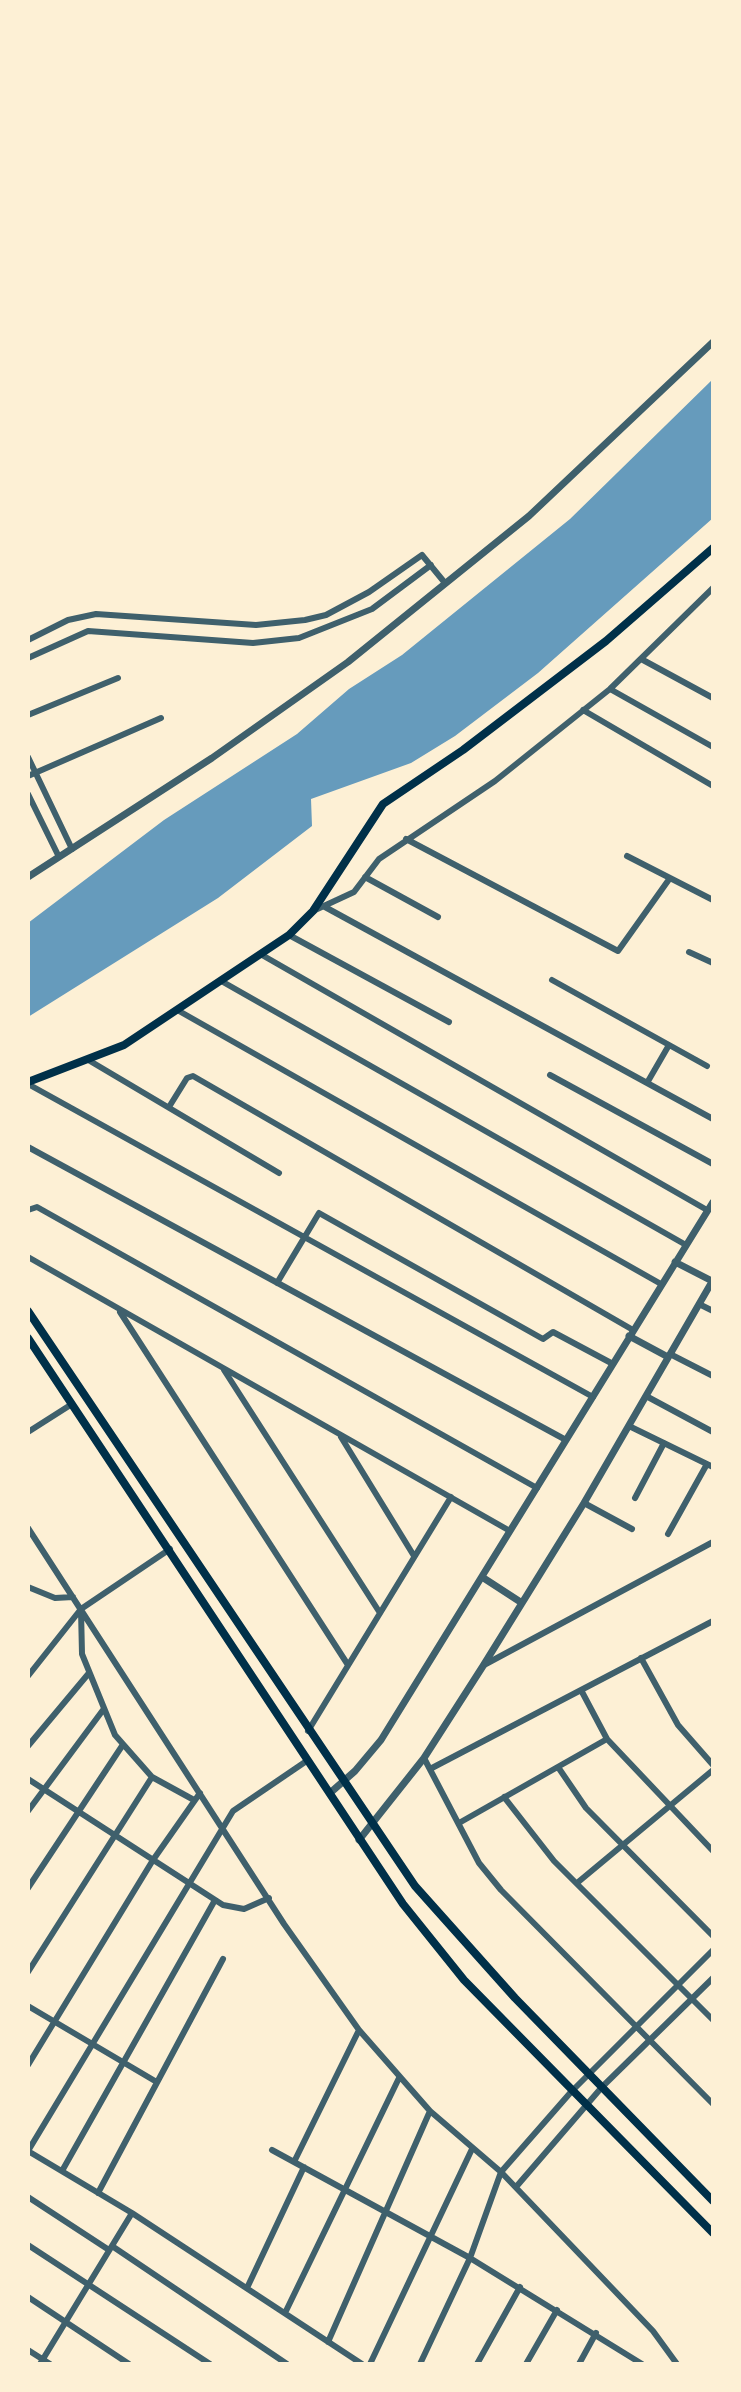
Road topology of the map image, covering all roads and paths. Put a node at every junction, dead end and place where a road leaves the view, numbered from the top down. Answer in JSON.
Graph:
{"nodes":[{"id":1,"x":713,"y":342,"type":"edge"},
{"id":2,"x":713,"y":548,"type":"edge"},
{"id":3,"x":431,"y":565,"type":"junction"},
{"id":4,"x":445,"y":583,"type":"junction"},
{"id":5,"x":713,"y":588,"type":"edge"},
{"id":6,"x":28,"y":640,"type":"edge"},
{"id":7,"x":28,"y":658,"type":"edge"},
{"id":8,"x":643,"y":660,"type":"junction"},
{"id":9,"x":118,"y":678,"type":"dead end"},
{"id":10,"x":610,"y":689,"type":"junction"},
{"id":11,"x":713,"y":698,"type":"edge"},
{"id":12,"x":583,"y":710,"type":"junction"},
{"id":13,"x":28,"y":715,"type":"edge"},
{"id":14,"x":161,"y":718,"type":"dead end"},
{"id":15,"x":713,"y":747,"type":"edge"},
{"id":16,"x":28,"y":757,"type":"edge"},
{"id":17,"x":32,"y":774,"type":"edge"},
{"id":18,"x":713,"y":786,"type":"edge"},
{"id":19,"x":28,"y":794,"type":"edge"},
{"id":20,"x":406,"y":839,"type":"junction"},
{"id":21,"x":72,"y":849,"type":"junction"},
{"id":22,"x":627,"y":856,"type":"dead end"},
{"id":23,"x":59,"y":857,"type":"junction"},
{"id":24,"x":28,"y":877,"type":"edge"},
{"id":25,"x":365,"y":877,"type":"junction"},
{"id":26,"x":670,"y":878,"type":"junction"},
{"id":27,"x":713,"y":900,"type":"edge"},
{"id":28,"x":325,"y":907,"type":"junction"},
{"id":29,"x":313,"y":911,"type":"junction"},
{"id":30,"x":438,"y":917,"type":"dead end"},
{"id":31,"x":289,"y":935,"type":"junction"},
{"id":32,"x":689,"y":952,"type":"dead end"},
{"id":33,"x":262,"y":955,"type":"junction"},
{"id":34,"x":713,"y":963,"type":"edge"},
{"id":35,"x":552,"y":980,"type":"dead end"},
{"id":36,"x":223,"y":982,"type":"junction"},
{"id":37,"x":179,"y":1011,"type":"junction"},
{"id":38,"x":449,"y":1022,"type":"dead end"},
{"id":39,"x":669,"y":1045,"type":"junction"},
{"id":40,"x":90,"y":1061,"type":"junction"},
{"id":41,"x":707,"y":1066,"type":"dead end"},
{"id":42,"x":550,"y":1075,"type":"dead end"},
{"id":43,"x":28,"y":1083,"type":"edge"},
{"id":44,"x":647,"y":1083,"type":"junction"},
{"id":45,"x":169,"y":1107,"type":"junction"},
{"id":46,"x":713,"y":1119,"type":"edge"},
{"id":47,"x":28,"y":1147,"type":"edge"},
{"id":48,"x":713,"y":1164,"type":"edge"},
{"id":49,"x":279,"y":1173,"type":"dead end"},
{"id":50,"x":713,"y":1202,"type":"edge"},
{"id":51,"x":28,"y":1210,"type":"edge"},
{"id":52,"x":707,"y":1210,"type":"junction"},
{"id":53,"x":303,"y":1237,"type":"junction"},
{"id":54,"x":686,"y":1245,"type":"junction"},
{"id":55,"x":28,"y":1257,"type":"edge"},
{"id":56,"x":675,"y":1262,"type":"junction"},
{"id":57,"x":712,"y":1281,"type":"edge"},
{"id":58,"x":277,"y":1283,"type":"junction"},
{"id":59,"x":661,"y":1284,"type":"junction"},
{"id":60,"x":699,"y":1304,"type":"junction"},
{"id":61,"x":118,"y":1308,"type":"junction"},
{"id":62,"x":28,"y":1311,"type":"edge"},
{"id":63,"x":713,"y":1311,"type":"edge"},
{"id":64,"x":631,"y":1333,"type":"junction"},
{"id":65,"x":28,"y":1338,"type":"edge"},
{"id":66,"x":669,"y":1355,"type":"junction"},
{"id":67,"x":613,"y":1364,"type":"junction"},
{"id":68,"x":223,"y":1368,"type":"junction"},
{"id":69,"x":713,"y":1376,"type":"edge"},
{"id":70,"x":646,"y":1396,"type":"junction"},
{"id":71,"x":593,"y":1397,"type":"junction"},
{"id":72,"x":72,"y":1404,"type":"junction"},
{"id":73,"x":629,"y":1426,"type":"junction"},
{"id":74,"x":28,"y":1432,"type":"edge"},
{"id":75,"x":713,"y":1432,"type":"edge"},
{"id":76,"x":339,"y":1434,"type":"junction"},
{"id":77,"x":566,"y":1440,"type":"junction"},
{"id":78,"x":664,"y":1443,"type":"junction"},
{"id":79,"x":710,"y":1466,"type":"edge"},
{"id":80,"x":537,"y":1488,"type":"junction"},
{"id":81,"x":451,"y":1497,"type":"junction"},
{"id":82,"x":635,"y":1498,"type":"dead end"},
{"id":83,"x":584,"y":1503,"type":"junction"},
{"id":84,"x":28,"y":1528,"type":"edge"},
{"id":85,"x":632,"y":1529,"type":"dead end"},
{"id":86,"x":510,"y":1531,"type":"junction"},
{"id":87,"x":668,"y":1534,"type":"dead end"},
{"id":88,"x":713,"y":1542,"type":"edge"},
{"id":89,"x":170,"y":1548,"type":"junction"},
{"id":90,"x":414,"y":1556,"type":"junction"},
{"id":91,"x":482,"y":1577,"type":"junction"},
{"id":92,"x":29,"y":1591,"type":"edge"},
{"id":93,"x":73,"y":1597,"type":"junction"},
{"id":94,"x":522,"y":1603,"type":"junction"},
{"id":95,"x":81,"y":1609,"type":"junction"},
{"id":96,"x":380,"y":1613,"type":"junction"},
{"id":97,"x":713,"y":1621,"type":"edge"},
{"id":98,"x":641,"y":1658,"type":"junction"},
{"id":99,"x":348,"y":1665,"type":"junction"},
{"id":100,"x":483,"y":1666,"type":"junction"},
{"id":101,"x":89,"y":1673,"type":"junction"},
{"id":102,"x":28,"y":1676,"type":"edge"},
{"id":103,"x":581,"y":1690,"type":"junction"},
{"id":104,"x":103,"y":1710,"type":"junction"},
{"id":105,"x":308,"y":1731,"type":"junction"},
{"id":106,"x":607,"y":1739,"type":"junction"},
{"id":107,"x":28,"y":1746,"type":"edge"},
{"id":108,"x":122,"y":1746,"type":"junction"},
{"id":109,"x":424,"y":1758,"type":"junction"},
{"id":110,"x":308,"y":1760,"type":"junction"},
{"id":111,"x":558,"y":1767,"type":"junction"},
{"id":112,"x":713,"y":1768,"type":"edge"},
{"id":113,"x":430,"y":1769,"type":"junction"},
{"id":114,"x":152,"y":1777,"type":"junction"},
{"id":115,"x":28,"y":1779,"type":"edge"},
{"id":116,"x":343,"y":1782,"type":"junction"},
{"id":117,"x":42,"y":1788,"type":"junction"},
{"id":118,"x":200,"y":1793,"type":"junction"},
{"id":119,"x":330,"y":1793,"type":"junction"},
{"id":120,"x":504,"y":1797,"type":"junction"},
{"id":121,"x":194,"y":1800,"type":"junction"},
{"id":122,"x":668,"y":1805,"type":"junction"},
{"id":123,"x":28,"y":1811,"type":"edge"},
{"id":124,"x":77,"y":1811,"type":"junction"},
{"id":125,"x":459,"y":1823,"type":"junction"},
{"id":126,"x":372,"y":1825,"type":"junction"},
{"id":127,"x":222,"y":1826,"type":"junction"},
{"id":128,"x":112,"y":1834,"type":"junction"},
{"id":129,"x":359,"y":1840,"type":"junction"},
{"id":130,"x":620,"y":1844,"type":"junction"},
{"id":131,"x":713,"y":1851,"type":"edge"},
{"id":132,"x":153,"y":1860,"type":"junction"},
{"id":133,"x":577,"y":1883,"type":"junction"},
{"id":134,"x":187,"y":1884,"type":"junction"},
{"id":135,"x":28,"y":1888,"type":"edge"},
{"id":136,"x":269,"y":1898,"type":"junction"},
{"id":137,"x":215,"y":1900,"type":"junction"},
{"id":138,"x":713,"y":1936,"type":"edge"},
{"id":139,"x":713,"y":1950,"type":"edge"},
{"id":140,"x":223,"y":1959,"type":"dead end"},
{"id":141,"x":28,"y":1972,"type":"edge"},
{"id":142,"x":713,"y":1978,"type":"edge"},
{"id":143,"x":678,"y":1985,"type":"junction"},
{"id":144,"x":692,"y":1998,"type":"junction"},
{"id":145,"x":28,"y":2006,"type":"edge"},
{"id":146,"x":713,"y":2020,"type":"edge"},
{"id":147,"x":53,"y":2021,"type":"junction"},
{"id":148,"x":636,"y":2027,"type":"junction"},
{"id":149,"x":359,"y":2030,"type":"junction"},
{"id":150,"x":649,"y":2040,"type":"junction"},
{"id":151,"x":90,"y":2043,"type":"junction"},
{"id":152,"x":123,"y":2062,"type":"junction"},
{"id":153,"x":28,"y":2065,"type":"edge"},
{"id":154,"x":589,"y":2074,"type":"junction"},
{"id":155,"x":399,"y":2078,"type":"junction"},
{"id":156,"x":155,"y":2081,"type":"junction"},
{"id":157,"x":602,"y":2087,"type":"junction"},
{"id":158,"x":571,"y":2092,"type":"junction"},
{"id":159,"x":713,"y":2104,"type":"edge"},
{"id":160,"x":585,"y":2106,"type":"junction"},
{"id":161,"x":430,"y":2111,"type":"junction"},
{"id":162,"x":472,"y":2149,"type":"junction"},
{"id":163,"x":272,"y":2150,"type":"dead end"},
{"id":164,"x":28,"y":2151,"type":"edge"},
{"id":165,"x":294,"y":2162,"type":"junction"},
{"id":166,"x":304,"y":2167,"type":"junction"},
{"id":167,"x":62,"y":2171,"type":"junction"},
{"id":168,"x":501,"y":2172,"type":"junction"},
{"id":169,"x":516,"y":2187,"type":"junction"},
{"id":170,"x":346,"y":2191,"type":"junction"},
{"id":171,"x":98,"y":2193,"type":"junction"},
{"id":172,"x":28,"y":2197,"type":"edge"},
{"id":173,"x":713,"y":2201,"type":"edge"},
{"id":174,"x":132,"y":2213,"type":"junction"},
{"id":175,"x":387,"y":2214,"type":"junction"},
{"id":176,"x":713,"y":2233,"type":"edge"},
{"id":177,"x":429,"y":2237,"type":"junction"},
{"id":178,"x":28,"y":2245,"type":"edge"},
{"id":179,"x":110,"y":2248,"type":"junction"},
{"id":180,"x":470,"y":2258,"type":"junction"},
{"id":181,"x":88,"y":2284,"type":"junction"},
{"id":182,"x":520,"y":2287,"type":"junction"},
{"id":183,"x":247,"y":2288,"type":"junction"},
{"id":184,"x":28,"y":2297,"type":"edge"},
{"id":185,"x":557,"y":2310,"type":"junction"},
{"id":186,"x":285,"y":2313,"type":"junction"},
{"id":187,"x":64,"y":2321,"type":"junction"},
{"id":188,"x":596,"y":2333,"type":"junction"},
{"id":189,"x":328,"y":2342,"type":"junction"},
{"id":190,"x":28,"y":2350,"type":"edge"},
{"id":191,"x":349,"y":2360,"type":"edge"},
{"id":192,"x":44,"y":2362,"type":"edge"},
{"id":193,"x":129,"y":2364,"type":"edge"},
{"id":194,"x":210,"y":2364,"type":"edge"},
{"id":195,"x":287,"y":2364,"type":"edge"},
{"id":196,"x":362,"y":2364,"type":"edge"},
{"id":197,"x":370,"y":2364,"type":"edge"},
{"id":198,"x":420,"y":2364,"type":"edge"},
{"id":199,"x":477,"y":2364,"type":"edge"},
{"id":200,"x":526,"y":2364,"type":"edge"},
{"id":201,"x":579,"y":2364,"type":"edge"},
{"id":202,"x":642,"y":2364,"type":"edge"},
{"id":203,"x":677,"y":2364,"type":"edge"}],
"edges":[{"from":1,"to":4,"type":"street"},
{"from":2,"to":29,"type":"main road"},
{"from":3,"to":4,"type":"street"},
{"from":3,"to":6,"type":"street"},
{"from":3,"to":7,"type":"street"},
{"from":4,"to":21,"type":"street"},
{"from":5,"to":8,"type":"street"},
{"from":8,"to":10,"type":"street"},
{"from":8,"to":11,"type":"street"},
{"from":9,"to":13,"type":"street"},
{"from":10,"to":12,"type":"street"},
{"from":10,"to":15,"type":"street"},
{"from":12,"to":18,"type":"street"},
{"from":12,"to":20,"type":"street"},
{"from":14,"to":17,"type":"street"},
{"from":16,"to":17,"type":"street"},
{"from":17,"to":21,"type":"street"},
{"from":19,"to":23,"type":"street"},
{"from":20,"to":25,"type":"street"},
{"from":20,"to":26,"type":"street"},
{"from":21,"to":23,"type":"street"},
{"from":22,"to":26,"type":"street"},
{"from":23,"to":24,"type":"street"},
{"from":25,"to":28,"type":"street"},
{"from":25,"to":30,"type":"street"},
{"from":26,"to":27,"type":"street"},
{"from":28,"to":29,"type":"street"},
{"from":28,"to":44,"type":"street"},
{"from":29,"to":31,"type":"main road"},
{"from":31,"to":33,"type":"main road"},
{"from":31,"to":38,"type":"street"},
{"from":32,"to":34,"type":"street"},
{"from":33,"to":36,"type":"main road"},
{"from":33,"to":52,"type":"street"},
{"from":35,"to":39,"type":"street"},
{"from":36,"to":37,"type":"main road"},
{"from":36,"to":54,"type":"street"},
{"from":37,"to":40,"type":"main road"},
{"from":37,"to":59,"type":"street"},
{"from":39,"to":41,"type":"street"},
{"from":39,"to":44,"type":"street"},
{"from":40,"to":43,"type":"main road"},
{"from":40,"to":45,"type":"street"},
{"from":42,"to":48,"type":"street"},
{"from":43,"to":53,"type":"street"},
{"from":44,"to":46,"type":"street"},
{"from":45,"to":49,"type":"street"},
{"from":45,"to":64,"type":"street"},
{"from":47,"to":58,"type":"street"},
{"from":50,"to":52,"type":"street"},
{"from":51,"to":80,"type":"street"},
{"from":52,"to":54,"type":"street"},
{"from":53,"to":58,"type":"street"},
{"from":53,"to":67,"type":"street"},
{"from":53,"to":71,"type":"street"},
{"from":54,"to":56,"type":"street"},
{"from":55,"to":61,"type":"street"},
{"from":56,"to":57,"type":"street"},
{"from":56,"to":59,"type":"street"},
{"from":57,"to":60,"type":"street"},
{"from":58,"to":77,"type":"street"},
{"from":59,"to":64,"type":"street"},
{"from":60,"to":63,"type":"street"},
{"from":60,"to":66,"type":"street"},
{"from":61,"to":68,"type":"street"},
{"from":61,"to":99,"type":"street"},
{"from":62,"to":105,"type":"main road"},
{"from":64,"to":66,"type":"street"},
{"from":64,"to":67,"type":"street"},
{"from":65,"to":72,"type":"main road"},
{"from":66,"to":69,"type":"street"},
{"from":66,"to":70,"type":"street"},
{"from":67,"to":71,"type":"street"},
{"from":68,"to":76,"type":"street"},
{"from":68,"to":96,"type":"street"},
{"from":70,"to":73,"type":"street"},
{"from":70,"to":75,"type":"street"},
{"from":71,"to":77,"type":"street"},
{"from":72,"to":74,"type":"street"},
{"from":72,"to":89,"type":"main road"},
{"from":73,"to":78,"type":"street"},
{"from":73,"to":83,"type":"street"},
{"from":76,"to":81,"type":"street"},
{"from":76,"to":90,"type":"street"},
{"from":77,"to":80,"type":"street"},
{"from":78,"to":79,"type":"street"},
{"from":78,"to":82,"type":"street"},
{"from":79,"to":87,"type":"street"},
{"from":80,"to":86,"type":"street"},
{"from":81,"to":86,"type":"street"},
{"from":81,"to":90,"type":"street"},
{"from":83,"to":85,"type":"street"},
{"from":83,"to":94,"type":"street"},
{"from":84,"to":93,"type":"street"},
{"from":86,"to":91,"type":"street"},
{"from":88,"to":100,"type":"street"},
{"from":89,"to":95,"type":"street"},
{"from":89,"to":110,"type":"main road"},
{"from":90,"to":96,"type":"street"},
{"from":91,"to":94,"type":"street"},
{"from":91,"to":116,"type":"street"},
{"from":92,"to":93,"type":"street"},
{"from":93,"to":95,"type":"street"},
{"from":94,"to":100,"type":"street"},
{"from":95,"to":101,"type":"street"},
{"from":95,"to":102,"type":"street"},
{"from":95,"to":118,"type":"street"},
{"from":96,"to":99,"type":"street"},
{"from":97,"to":98,"type":"street"},
{"from":98,"to":103,"type":"street"},
{"from":98,"to":112,"type":"street"},
{"from":99,"to":105,"type":"street"},
{"from":100,"to":109,"type":"street"},
{"from":101,"to":104,"type":"street"},
{"from":101,"to":107,"type":"street"},
{"from":103,"to":106,"type":"street"},
{"from":103,"to":113,"type":"street"},
{"from":104,"to":108,"type":"street"},
{"from":104,"to":117,"type":"street"},
{"from":105,"to":116,"type":"main road"},
{"from":106,"to":111,"type":"street"},
{"from":106,"to":122,"type":"street"},
{"from":108,"to":114,"type":"street"},
{"from":108,"to":124,"type":"street"},
{"from":109,"to":113,"type":"street"},
{"from":109,"to":126,"type":"street"},
{"from":110,"to":119,"type":"main road"},
{"from":110,"to":127,"type":"street"},
{"from":111,"to":120,"type":"street"},
{"from":111,"to":130,"type":"street"},
{"from":112,"to":122,"type":"street"},
{"from":113,"to":125,"type":"street"},
{"from":114,"to":121,"type":"street"},
{"from":114,"to":128,"type":"street"},
{"from":115,"to":117,"type":"street"},
{"from":116,"to":119,"type":"street"},
{"from":116,"to":126,"type":"main road"},
{"from":117,"to":123,"type":"street"},
{"from":117,"to":124,"type":"street"},
{"from":118,"to":121,"type":"street"},
{"from":118,"to":127,"type":"street"},
{"from":119,"to":129,"type":"main road"},
{"from":120,"to":125,"type":"street"},
{"from":120,"to":133,"type":"street"},
{"from":121,"to":132,"type":"street"},
{"from":122,"to":130,"type":"street"},
{"from":122,"to":131,"type":"street"},
{"from":124,"to":128,"type":"street"},
{"from":124,"to":135,"type":"street"},
{"from":125,"to":148,"type":"street"},
{"from":126,"to":129,"type":"street"},
{"from":126,"to":154,"type":"main road"},
{"from":127,"to":134,"type":"street"},
{"from":127,"to":136,"type":"street"},
{"from":128,"to":132,"type":"street"},
{"from":128,"to":141,"type":"street"},
{"from":129,"to":158,"type":"main road"},
{"from":130,"to":133,"type":"street"},
{"from":130,"to":138,"type":"street"},
{"from":132,"to":134,"type":"street"},
{"from":132,"to":147,"type":"street"},
{"from":133,"to":143,"type":"street"},
{"from":134,"to":137,"type":"street"},
{"from":134,"to":151,"type":"street"},
{"from":136,"to":137,"type":"street"},
{"from":136,"to":149,"type":"street"},
{"from":137,"to":152,"type":"street"},
{"from":139,"to":143,"type":"street"},
{"from":140,"to":156,"type":"street"},
{"from":142,"to":144,"type":"street"},
{"from":143,"to":144,"type":"street"},
{"from":143,"to":148,"type":"street"},
{"from":144,"to":146,"type":"street"},
{"from":144,"to":150,"type":"street"},
{"from":145,"to":147,"type":"street"},
{"from":147,"to":151,"type":"street"},
{"from":147,"to":153,"type":"street"},
{"from":148,"to":150,"type":"street"},
{"from":148,"to":154,"type":"street"},
{"from":149,"to":155,"type":"street"},
{"from":149,"to":165,"type":"street"},
{"from":150,"to":157,"type":"street"},
{"from":150,"to":159,"type":"street"},
{"from":151,"to":152,"type":"street"},
{"from":151,"to":164,"type":"street"},
{"from":152,"to":156,"type":"street"},
{"from":152,"to":167,"type":"street"},
{"from":154,"to":157,"type":"main road"},
{"from":154,"to":158,"type":"street"},
{"from":155,"to":161,"type":"street"},
{"from":155,"to":170,"type":"street"},
{"from":156,"to":171,"type":"street"},
{"from":157,"to":160,"type":"street"},
{"from":157,"to":173,"type":"main road"},
{"from":158,"to":160,"type":"main road"},
{"from":158,"to":168,"type":"street"},
{"from":160,"to":169,"type":"street"},
{"from":160,"to":176,"type":"main road"},
{"from":161,"to":162,"type":"street"},
{"from":161,"to":175,"type":"street"},
{"from":162,"to":168,"type":"street"},
{"from":162,"to":177,"type":"street"},
{"from":163,"to":165,"type":"street"},
{"from":164,"to":167,"type":"street"},
{"from":165,"to":166,"type":"street"},
{"from":166,"to":170,"type":"street"},
{"from":166,"to":183,"type":"street"},
{"from":167,"to":171,"type":"street"},
{"from":168,"to":169,"type":"street"},
{"from":168,"to":180,"type":"street"},
{"from":169,"to":203,"type":"street"},
{"from":170,"to":175,"type":"street"},
{"from":170,"to":186,"type":"street"},
{"from":171,"to":174,"type":"street"},
{"from":172,"to":179,"type":"street"},
{"from":174,"to":179,"type":"street"},
{"from":174,"to":183,"type":"street"},
{"from":175,"to":177,"type":"street"},
{"from":175,"to":189,"type":"street"},
{"from":177,"to":180,"type":"street"},
{"from":177,"to":197,"type":"street"},
{"from":178,"to":181,"type":"street"},
{"from":179,"to":181,"type":"street"},
{"from":179,"to":195,"type":"street"},
{"from":180,"to":182,"type":"street"},
{"from":180,"to":198,"type":"street"},
{"from":181,"to":187,"type":"street"},
{"from":181,"to":194,"type":"street"},
{"from":182,"to":185,"type":"street"},
{"from":182,"to":199,"type":"street"},
{"from":183,"to":186,"type":"street"},
{"from":184,"to":187,"type":"street"},
{"from":185,"to":188,"type":"street"},
{"from":185,"to":200,"type":"street"},
{"from":186,"to":189,"type":"street"},
{"from":187,"to":192,"type":"street"},
{"from":187,"to":193,"type":"street"},
{"from":188,"to":201,"type":"street"},
{"from":188,"to":202,"type":"street"},
{"from":189,"to":191,"type":"street"},
{"from":190,"to":192,"type":"street"},
{"from":191,"to":196,"type":"street"}]}
